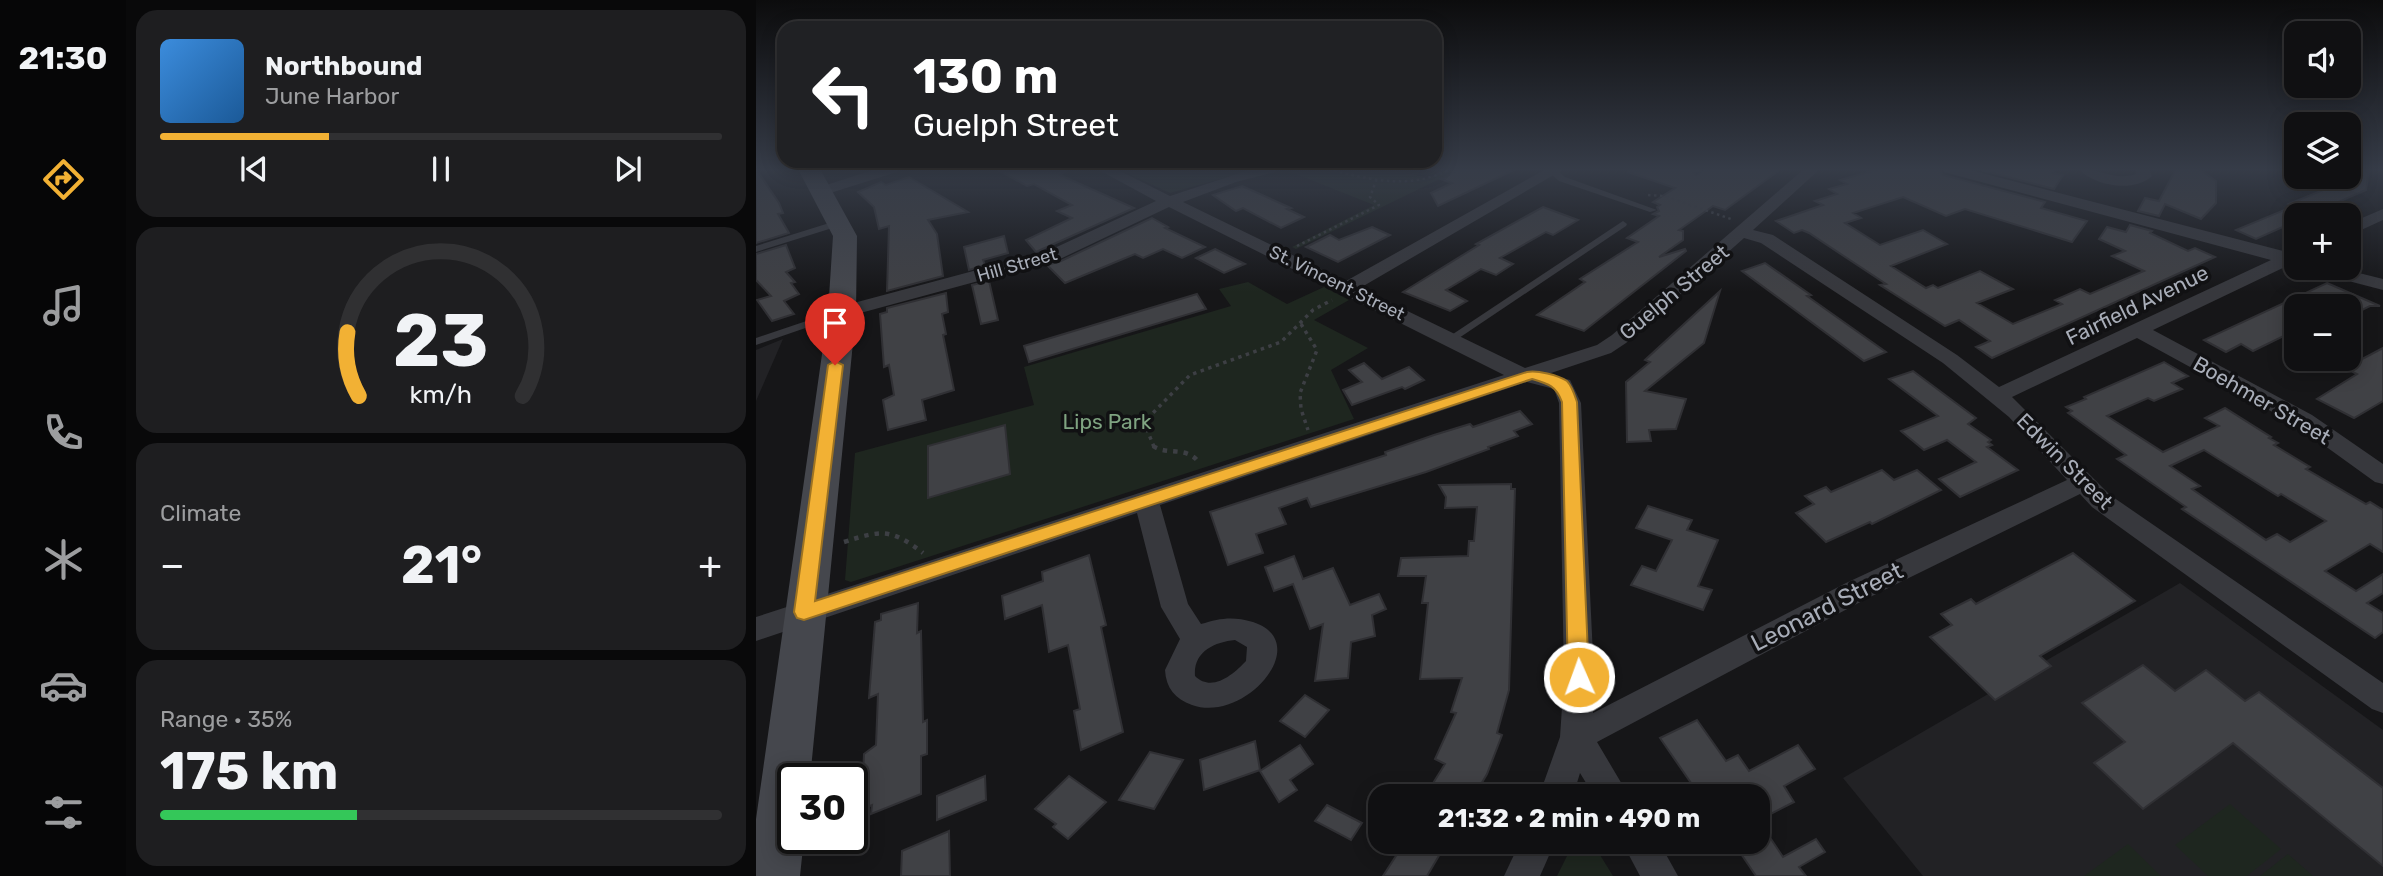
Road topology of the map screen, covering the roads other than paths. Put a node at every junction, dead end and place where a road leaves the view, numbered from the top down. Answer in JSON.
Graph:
{"nodes":[{"id":1,"x":832,"y":210,"type":"edge"},
{"id":2,"x":1149,"y":210,"type":"edge"},
{"id":3,"x":1186,"y":210,"type":"edge"},
{"id":4,"x":1483,"y":210,"type":"edge"},
{"id":5,"x":1762,"y":210,"type":"edge"},
{"id":6,"x":2104,"y":210,"type":"edge"},
{"id":7,"x":2383,"y":214,"type":"edge"},
{"id":8,"x":839,"y":223,"type":"junction"},
{"id":9,"x":1623,"y":224,"type":"dead end"},
{"id":10,"x":2361,"y":225,"type":"edge"},
{"id":11,"x":1741,"y":227,"type":"junction"},
{"id":12,"x":756,"y":249,"type":"edge"},
{"id":13,"x":2284,"y":257,"type":"edge"},
{"id":14,"x":2284,"y":263,"type":"edge"},
{"id":15,"x":2361,"y":279,"type":"edge"},
{"id":16,"x":2383,"y":285,"type":"edge"},
{"id":17,"x":1347,"y":288,"type":"junction"},
{"id":18,"x":842,"y":312,"type":"junction"},
{"id":19,"x":2138,"y":330,"type":"junction"},
{"id":20,"x":1452,"y":338,"type":"junction"},
{"id":21,"x":756,"y":342,"type":"edge"},
{"id":22,"x":1532,"y":375,"type":"junction"},
{"id":23,"x":1998,"y":396,"type":"junction"},
{"id":24,"x":2379,"y":467,"type":"edge"},
{"id":25,"x":2081,"y":483,"type":"junction"},
{"id":26,"x":1146,"y":500,"type":"junction"},
{"id":27,"x":804,"y":612,"type":"junction"},
{"id":28,"x":756,"y":629,"type":"edge"},
{"id":29,"x":1196,"y":641,"type":"dead end"},
{"id":30,"x":2383,"y":700,"type":"edge"},
{"id":31,"x":1576,"y":737,"type":"junction"},
{"id":32,"x":1560,"y":784,"type":"edge"},
{"id":33,"x":1605,"y":784,"type":"edge"},
{"id":34,"x":1532,"y":854,"type":"edge"},
{"id":35,"x":1646,"y":854,"type":"edge"},
{"id":36,"x":774,"y":876,"type":"edge"},
{"id":37,"x":1522,"y":876,"type":"edge"},
{"id":38,"x":1660,"y":876,"type":"edge"}],
"edges":[{"from":1,"to":8,"type":"main road"},
{"from":2,"to":18,"type":"street","name":"Hill Street"},
{"from":3,"to":17,"type":"street","name":"St. Vincent Street"},
{"from":4,"to":17,"type":"street"},
{"from":5,"to":11,"type":"street","name":"Guelph Street"},
{"from":6,"to":13,"type":"street"},
{"from":7,"to":10,"type":"street"},
{"from":8,"to":12,"type":"lane"},
{"from":8,"to":18,"type":"main road"},
{"from":9,"to":20,"type":"lane"},
{"from":11,"to":22,"type":"street","name":"Guelph Street"},
{"from":11,"to":23,"type":"street","name":"Edwin Street"},
{"from":14,"to":19,"type":"street","name":"Fairfield Avenue"},
{"from":15,"to":16,"type":"street"},
{"from":17,"to":20,"type":"street","name":"St. Vincent Street"},
{"from":18,"to":21,"type":"lane","name":"Hill Street"},
{"from":18,"to":27,"type":"main road"},
{"from":19,"to":23,"type":"street","name":"Fairfield Avenue"},
{"from":19,"to":24,"type":"street","name":"Boehmer Street"},
{"from":20,"to":22,"type":"street","name":"St. Vincent Street"},
{"from":22,"to":26,"type":"street","name":"Guelph Street"},
{"from":22,"to":31,"type":"street","name":"St. Vincent Street"},
{"from":23,"to":25,"type":"street","name":"Edwin Street"},
{"from":25,"to":30,"type":"street","name":"Edwin Street"},
{"from":25,"to":31,"type":"street","name":"Leonard Street"},
{"from":26,"to":27,"type":"street","name":"Guelph Street"},
{"from":26,"to":29,"type":"street"},
{"from":27,"to":28,"type":"street","name":"Guelph Street"},
{"from":27,"to":36,"type":"main road"},
{"from":31,"to":32,"type":"street","name":"St. Vincent Street"},
{"from":31,"to":33,"type":"street"},
{"from":34,"to":37,"type":"street"},
{"from":35,"to":38,"type":"street"}]}
